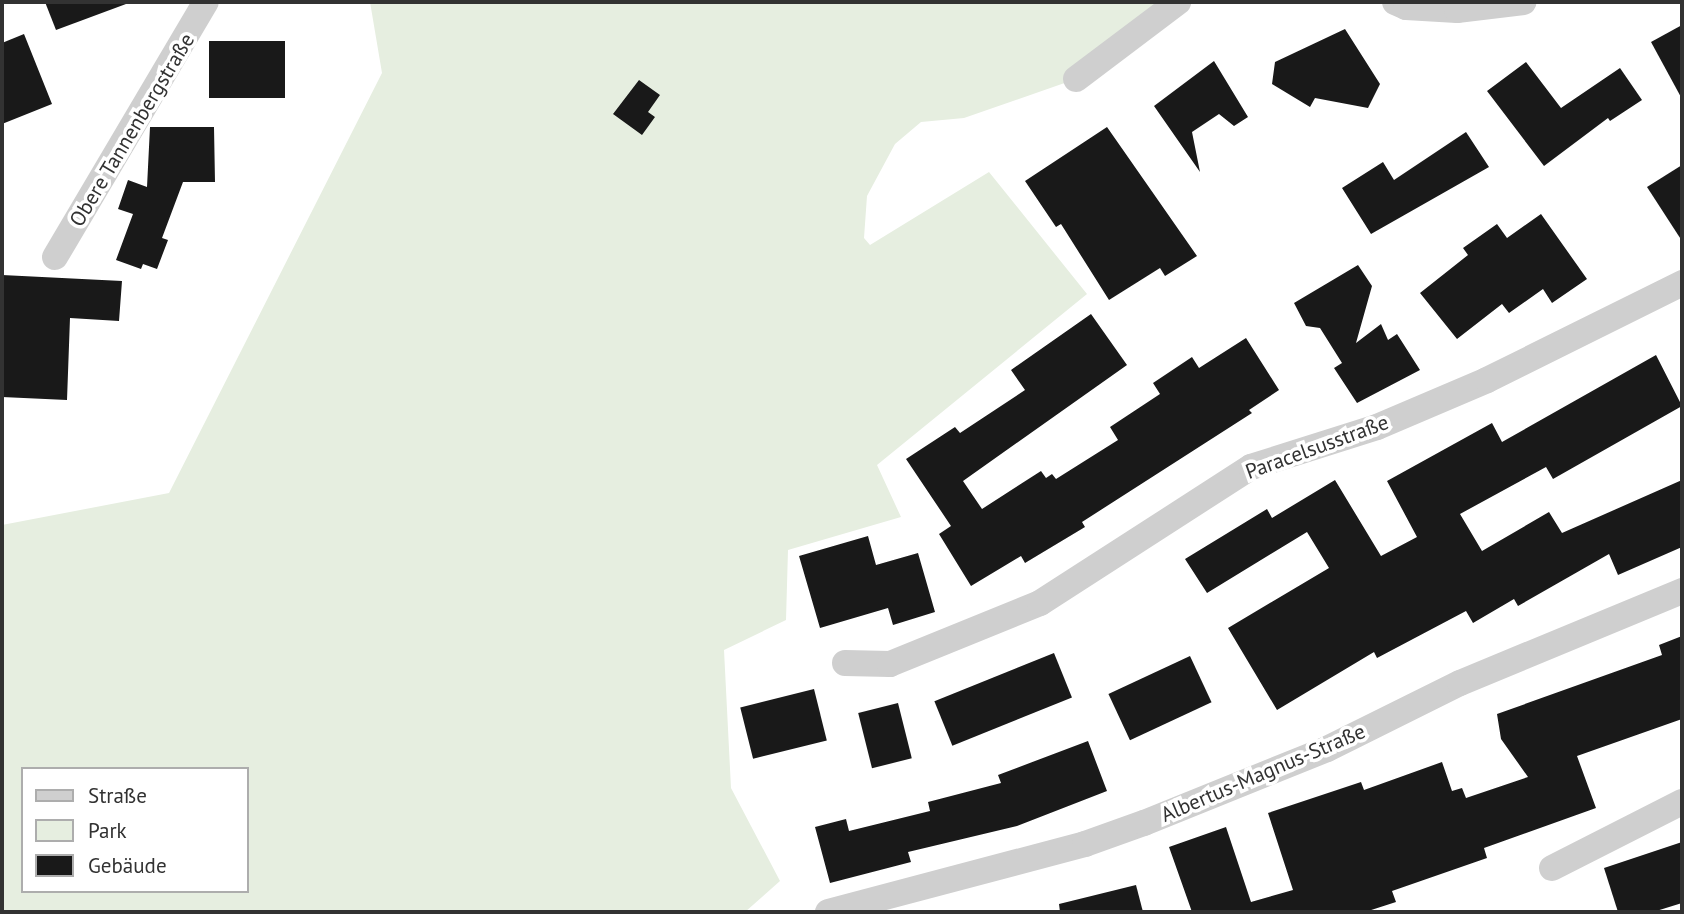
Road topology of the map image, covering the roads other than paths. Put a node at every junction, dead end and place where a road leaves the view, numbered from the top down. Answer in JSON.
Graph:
{"nodes":[{"id":1,"x":206,"y":2,"type":"edge"},
{"id":2,"x":1178,"y":2,"type":"edge"},
{"id":3,"x":1395,"y":2,"type":"edge"},
{"id":4,"x":1524,"y":2,"type":"edge"},
{"id":5,"x":1076,"y":79,"type":"dead end"},
{"id":6,"x":55,"y":257,"type":"dead end"},
{"id":7,"x":1682,"y":283,"type":"edge"},
{"id":8,"x":1682,"y":591,"type":"edge"},
{"id":9,"x":845,"y":663,"type":"dead end"},
{"id":10,"x":1682,"y":802,"type":"edge"},
{"id":11,"x":1552,"y":868,"type":"dead end"},
{"id":12,"x":828,"y":912,"type":"edge"}],
"edges":[{"from":1,"to":6,"type":"street","name":"Obere Tannenbergstraße"},
{"from":2,"to":5,"type":"street"},
{"from":3,"to":4,"type":"street"},
{"from":7,"to":9,"type":"street","name":"Paracelsusstraße"},
{"from":8,"to":12,"type":"street","name":"Albertus-Magnus-Straße"},
{"from":10,"to":11,"type":"street"}]}
